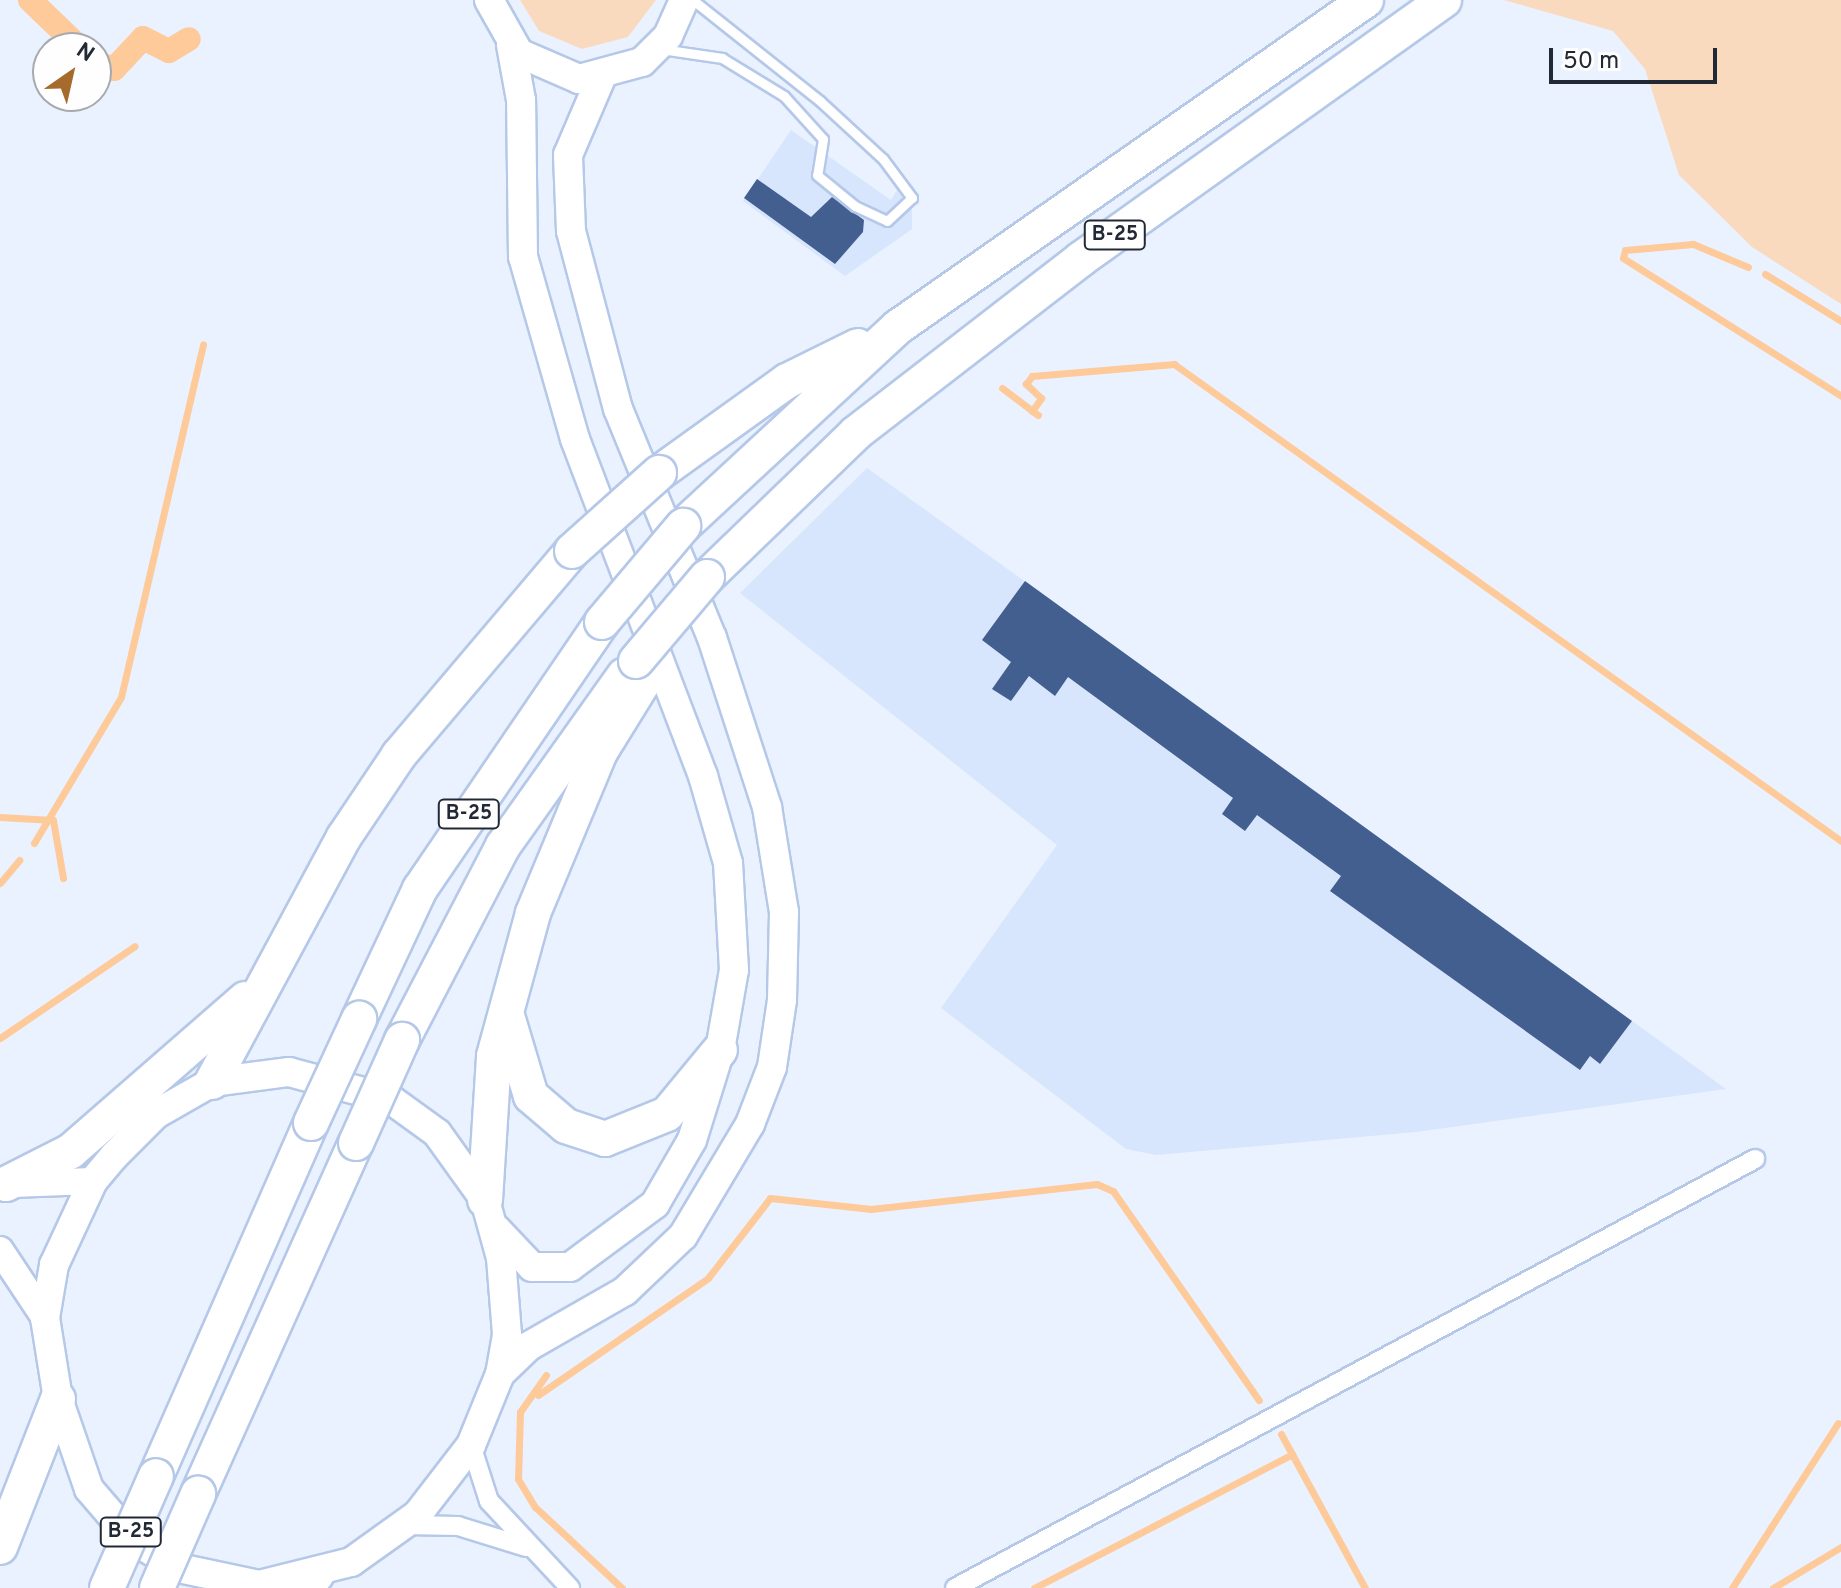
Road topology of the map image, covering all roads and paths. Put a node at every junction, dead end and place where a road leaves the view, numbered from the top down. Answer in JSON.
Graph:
{"nodes":[{"id":1,"x":489,"y":0,"type":"edge"},
{"id":2,"x":684,"y":0,"type":"edge"},
{"id":3,"x":693,"y":0,"type":"edge"},
{"id":4,"x":1366,"y":0,"type":"edge"},
{"id":5,"x":1433,"y":8,"type":"edge"},
{"id":6,"x":511,"y":45,"type":"junction"},
{"id":7,"x":658,"y":48,"type":"junction"},
{"id":8,"x":601,"y":78,"type":"junction"},
{"id":9,"x":898,"y":327,"type":"junction"},
{"id":10,"x":640,"y":671,"type":"junction"},
{"id":11,"x":273,"y":970,"type":"junction"},
{"id":12,"x":507,"y":1015,"type":"junction"},
{"id":13,"x":720,"y":1050,"type":"junction"},
{"id":14,"x":212,"y":1082,"type":"junction"},
{"id":15,"x":1755,"y":1159,"type":"dead end"},
{"id":16,"x":93,"y":1181,"type":"junction"},
{"id":17,"x":3,"y":1184,"type":"edge"},
{"id":18,"x":489,"y":1213,"type":"junction"},
{"id":19,"x":0,"y":1250,"type":"edge"},
{"id":20,"x":45,"y":1318,"type":"junction"},
{"id":21,"x":500,"y":1374,"type":"junction"},
{"id":22,"x":58,"y":1399,"type":"junction"},
{"id":23,"x":471,"y":1445,"type":"junction"},
{"id":24,"x":406,"y":1525,"type":"junction"},
{"id":25,"x":0,"y":1547,"type":"edge"},
{"id":26,"x":526,"y":1547,"type":"junction"},
{"id":27,"x":311,"y":1581,"type":"edge"},
{"id":28,"x":107,"y":1588,"type":"edge"},
{"id":29,"x":157,"y":1588,"type":"edge"},
{"id":30,"x":570,"y":1588,"type":"edge"},
{"id":31,"x":955,"y":1588,"type":"edge"}],
"edges":[{"from":1,"to":6,"type":"main road"},
{"from":2,"to":7,"type":"main road"},
{"from":3,"to":7,"type":"lane"},
{"from":4,"to":9,"type":"highway","number":"B-25"},
{"from":5,"to":10,"type":"highway","number":"B-25","bridge":true},
{"from":6,"to":8,"type":"main road"},
{"from":6,"to":13,"type":"main road"},
{"from":7,"to":8,"type":"main road"},
{"from":8,"to":21,"type":"main road"},
{"from":9,"to":11,"type":"highway","bridge":true},
{"from":9,"to":28,"type":"highway","number":"B-25","bridge":true},
{"from":10,"to":12,"type":"highway"},
{"from":10,"to":29,"type":"highway","number":"B-25","bridge":true},
{"from":11,"to":14,"type":"highway"},
{"from":11,"to":17,"type":"highway"},
{"from":12,"to":13,"type":"highway"},
{"from":12,"to":18,"type":"highway"},
{"from":13,"to":18,"type":"main road"},
{"from":14,"to":16,"type":"main road"},
{"from":14,"to":18,"type":"main road"},
{"from":15,"to":31,"type":"street"},
{"from":16,"to":17,"type":"street"},
{"from":16,"to":20,"type":"main road"},
{"from":18,"to":21,"type":"main road"},
{"from":19,"to":20,"type":"street"},
{"from":20,"to":22,"type":"main road"},
{"from":21,"to":23,"type":"main road"},
{"from":22,"to":25,"type":"highway"},
{"from":22,"to":27,"type":"main road"},
{"from":23,"to":24,"type":"main road"},
{"from":23,"to":26,"type":"street"},
{"from":24,"to":26,"type":"street"},
{"from":24,"to":27,"type":"main road"},
{"from":26,"to":30,"type":"street"}]}
